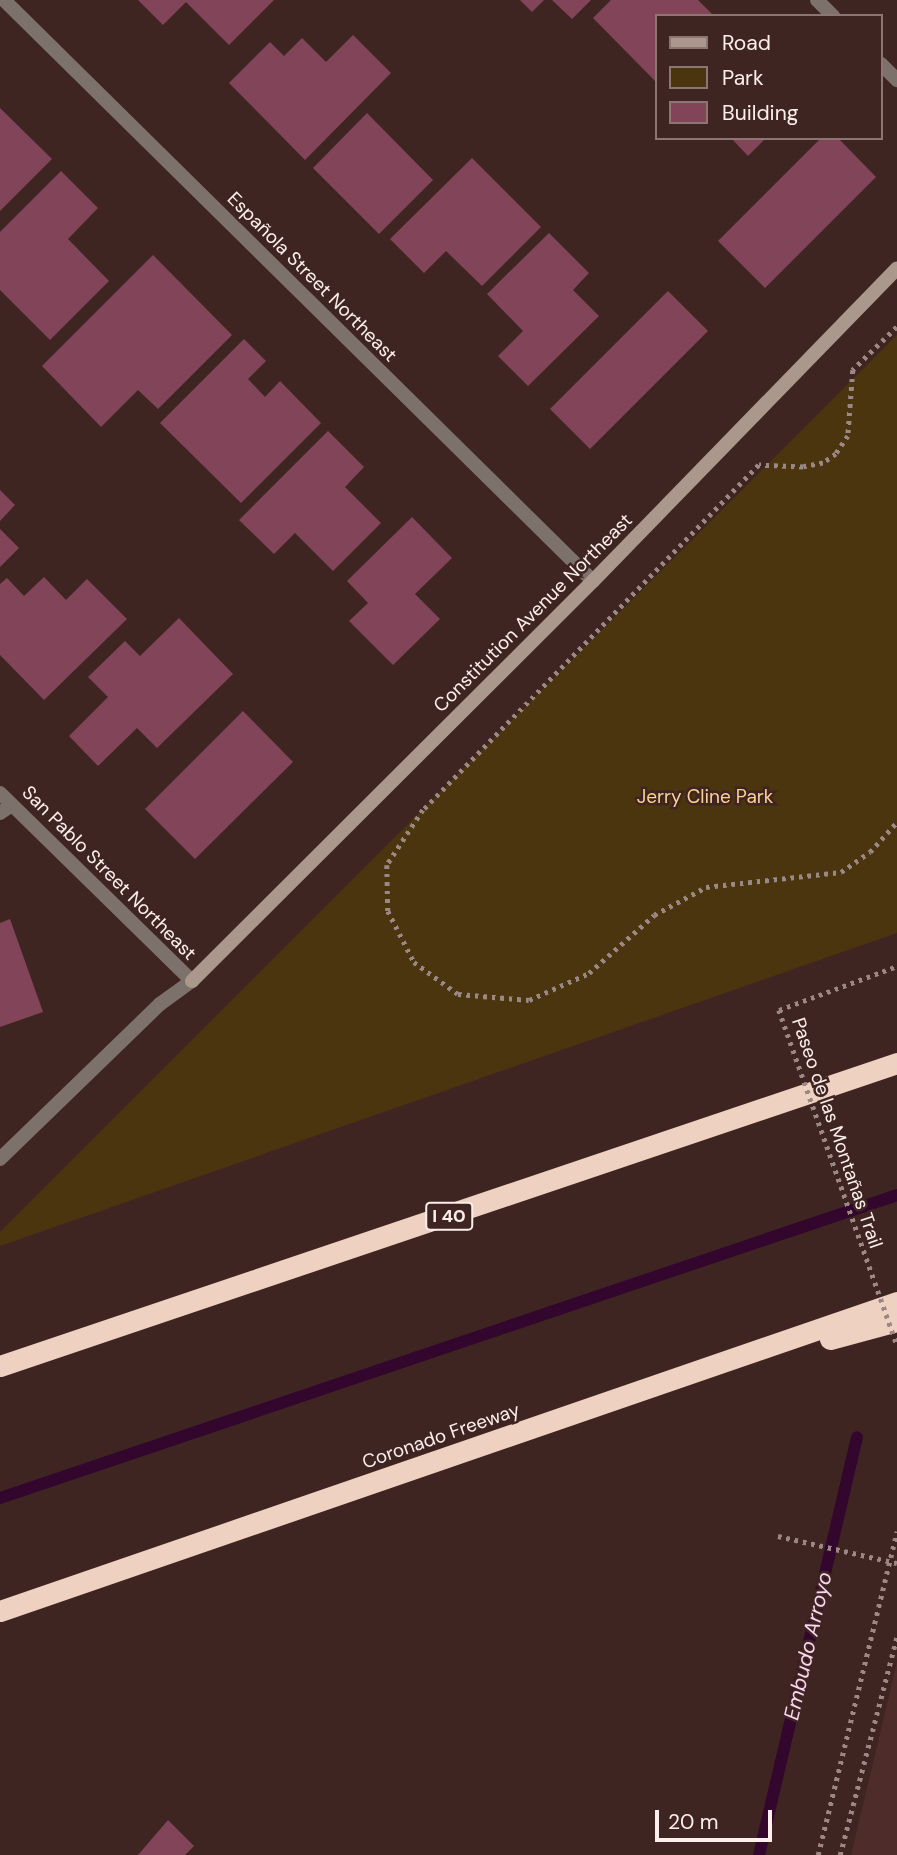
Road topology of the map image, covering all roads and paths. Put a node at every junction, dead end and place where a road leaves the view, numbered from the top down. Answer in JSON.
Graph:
{"nodes":[{"id":1,"x":4,"y":0,"type":"edge"},
{"id":2,"x":817,"y":0,"type":"edge"},
{"id":3,"x":831,"y":14,"type":"edge"},
{"id":4,"x":883,"y":66,"type":"edge"},
{"id":5,"x":897,"y":80,"type":"edge"},
{"id":6,"x":897,"y":268,"type":"edge"},
{"id":7,"x":897,"y":327,"type":"edge"},
{"id":8,"x":593,"y":580,"type":"junction"},
{"id":9,"x":0,"y":793,"type":"edge"},
{"id":10,"x":6,"y":809,"type":"edge"},
{"id":11,"x":897,"y":822,"type":"edge"},
{"id":12,"x":897,"y":966,"type":"edge"},
{"id":13,"x":192,"y":981,"type":"junction"},
{"id":14,"x":897,"y":1062,"type":"edge"},
{"id":15,"x":0,"y":1159,"type":"edge"},
{"id":16,"x":897,"y":1302,"type":"edge"},
{"id":17,"x":897,"y":1321,"type":"edge"},
{"id":18,"x":897,"y":1345,"type":"edge"},
{"id":19,"x":0,"y":1366,"type":"edge"},
{"id":20,"x":686,"y":1376,"type":"junction"},
{"id":21,"x":897,"y":1531,"type":"edge"},
{"id":22,"x":778,"y":1535,"type":"dead end"},
{"id":23,"x":897,"y":1563,"type":"edge"},
{"id":24,"x":0,"y":1611,"type":"edge"},
{"id":25,"x":897,"y":1636,"type":"edge"},
{"id":26,"x":818,"y":1855,"type":"edge"},
{"id":27,"x":840,"y":1855,"type":"edge"}],
"edges":[{"from":1,"to":8,"type":"street","name":"Española Street Northeast"},
{"from":2,"to":3,"type":"street"},
{"from":4,"to":5,"type":"street"},
{"from":6,"to":8,"type":"street","name":"Constitution Avenue Northeast"},
{"from":7,"to":11,"type":"path"},
{"from":8,"to":13,"type":"street","name":"Constitution Avenue Northeast"},
{"from":9,"to":10,"type":"street","name":"San Pablo Street Northeast"},
{"from":10,"to":13,"type":"street","name":"San Pablo Street Northeast"},
{"from":12,"to":18,"type":"path","name":"Paseo de las Montañas Trail","bridge":true},
{"from":13,"to":15,"type":"street"},
{"from":14,"to":19,"type":"highway","number":"I 40"},
{"from":16,"to":20,"type":"highway","name":"Coronado Freeway"},
{"from":17,"to":20,"type":"highway"},
{"from":20,"to":24,"type":"highway","name":"Coronado Freeway"},
{"from":21,"to":26,"type":"path"},
{"from":22,"to":23,"type":"path"},
{"from":25,"to":27,"type":"path"}]}
